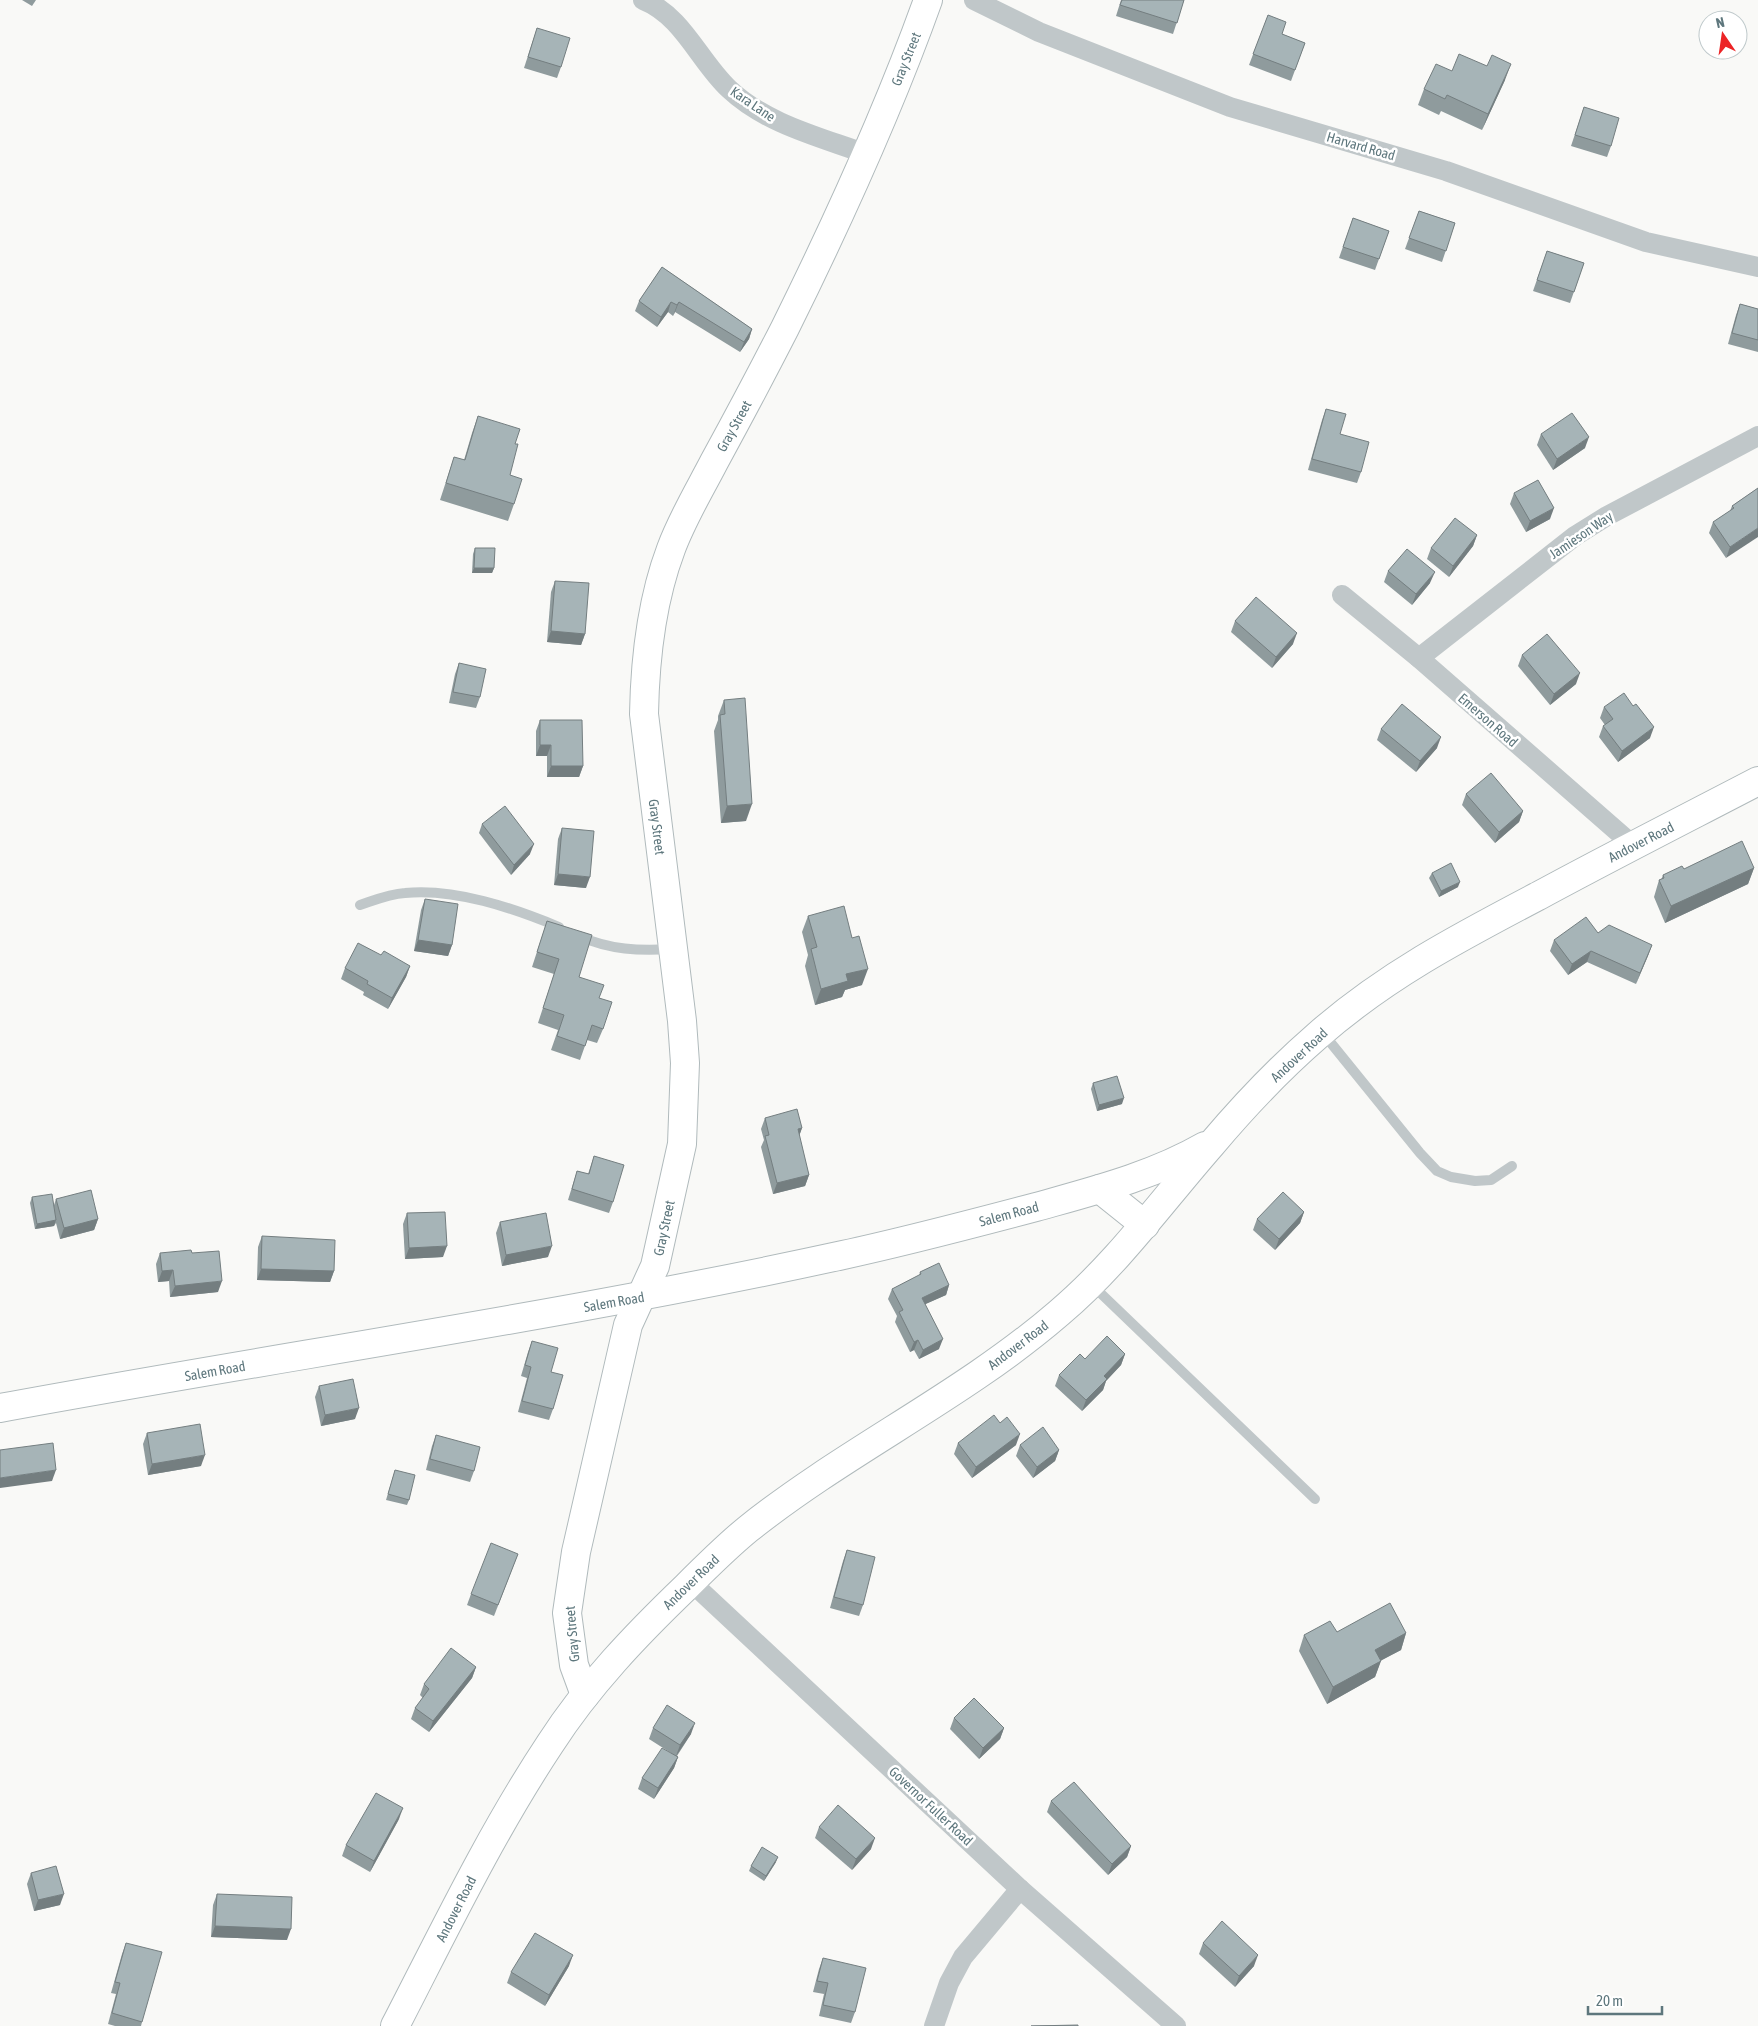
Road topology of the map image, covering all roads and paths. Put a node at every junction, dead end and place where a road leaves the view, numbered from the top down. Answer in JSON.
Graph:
{"nodes":[{"id":1,"x":643,"y":0,"type":"edge"},
{"id":2,"x":928,"y":0,"type":"edge"},
{"id":3,"x":974,"y":0,"type":"edge"},
{"id":4,"x":866,"y":154,"type":"junction"},
{"id":5,"x":1758,"y":267,"type":"edge"},
{"id":6,"x":1758,"y":436,"type":"edge"},
{"id":7,"x":1342,"y":595,"type":"dead end"},
{"id":8,"x":1419,"y":658,"type":"junction"},
{"id":9,"x":1758,"y":781,"type":"edge"},
{"id":10,"x":1634,"y":846,"type":"junction"},
{"id":11,"x":360,"y":906,"type":"dead end"},
{"id":12,"x":673,"y":949,"type":"junction"},
{"id":13,"x":1322,"y":1032,"type":"junction"},
{"id":14,"x":1214,"y":1141,"type":"junction"},
{"id":15,"x":1512,"y":1166,"type":"dead end"},
{"id":16,"x":1100,"y":1189,"type":"junction"},
{"id":17,"x":1145,"y":1225,"type":"junction"},
{"id":18,"x":1091,"y":1284,"type":"junction"},
{"id":19,"x":641,"y":1298,"type":"junction"},
{"id":20,"x":0,"y":1408,"type":"edge"},
{"id":21,"x":1314,"y":1499,"type":"dead end"},
{"id":22,"x":691,"y":1582,"type":"junction"},
{"id":23,"x":585,"y":1695,"type":"junction"},
{"id":24,"x":1020,"y":1888,"type":"junction"},
{"id":25,"x":395,"y":2026,"type":"edge"},
{"id":26,"x":934,"y":2026,"type":"edge"},
{"id":27,"x":1176,"y":2026,"type":"edge"}],
"edges":[{"from":1,"to":4,"type":"street","name":"Kara Lane"},
{"from":2,"to":4,"type":"main road","name":"Gray Street"},
{"from":3,"to":5,"type":"street","name":"Harvard Road"},
{"from":4,"to":12,"type":"main road","name":"Gray Street"},
{"from":6,"to":8,"type":"street","name":"Jamieson Way"},
{"from":7,"to":8,"type":"street","name":"Emerson Road"},
{"from":8,"to":10,"type":"street","name":"Emerson Road"},
{"from":9,"to":10,"type":"main road","name":"Andover Road"},
{"from":10,"to":13,"type":"main road","name":"Andover Road"},
{"from":11,"to":12,"type":"lane"},
{"from":12,"to":19,"type":"main road","name":"Gray Street"},
{"from":13,"to":14,"type":"main road","name":"Andover Road"},
{"from":13,"to":15,"type":"lane"},
{"from":14,"to":16,"type":"main road","name":"Salem Road"},
{"from":14,"to":17,"type":"main road","name":"Andover Road"},
{"from":16,"to":17,"type":"main road"},
{"from":16,"to":19,"type":"main road","name":"Salem Road"},
{"from":17,"to":18,"type":"main road","name":"Andover Road"},
{"from":18,"to":21,"type":"lane"},
{"from":18,"to":22,"type":"main road","name":"Andover Road"},
{"from":19,"to":20,"type":"main road","name":"Salem Road"},
{"from":19,"to":23,"type":"main road","name":"Gray Street"},
{"from":22,"to":23,"type":"main road","name":"Andover Road"},
{"from":22,"to":24,"type":"street","name":"Governor Fuller Road"},
{"from":23,"to":25,"type":"main road","name":"Andover Road"},
{"from":24,"to":26,"type":"street"},
{"from":24,"to":27,"type":"street","name":"Governor Fuller Road"}]}
